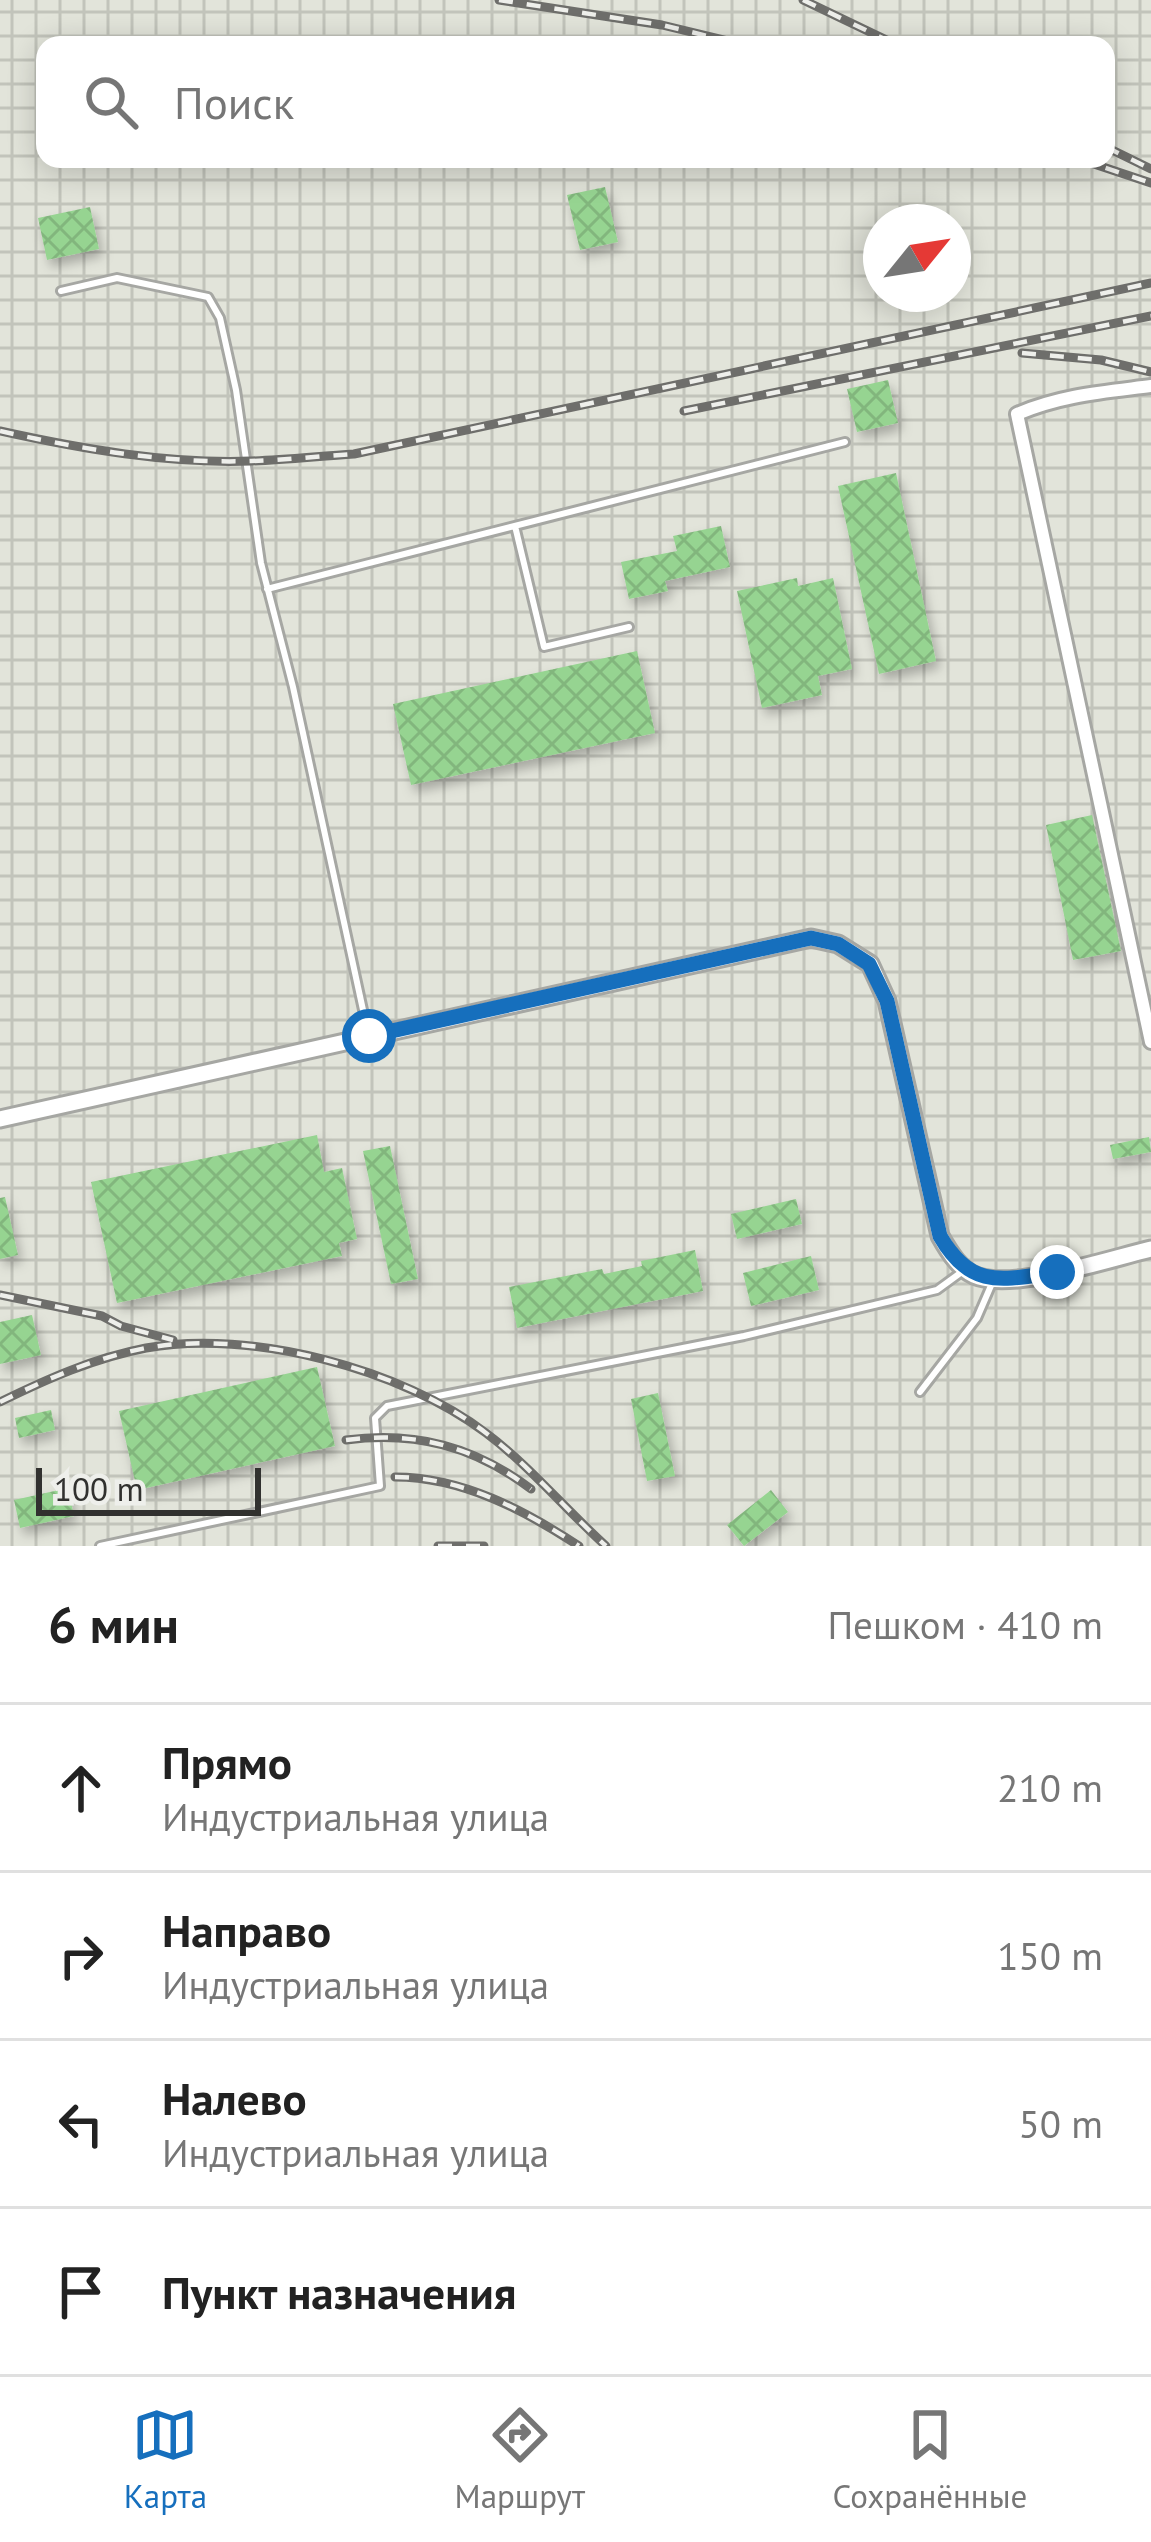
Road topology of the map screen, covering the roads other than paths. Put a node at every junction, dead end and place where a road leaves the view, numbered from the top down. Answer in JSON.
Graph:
{"nodes":[{"id":1,"x":61,"y":291,"type":"dead end"},
{"id":2,"x":1151,"y":386,"type":"edge"},
{"id":3,"x":844,"y":442,"type":"dead end"},
{"id":4,"x":515,"y":526,"type":"junction"},
{"id":5,"x":268,"y":589,"type":"junction"},
{"id":6,"x":629,"y":627,"type":"dead end"},
{"id":7,"x":369,"y":1036,"type":"junction"},
{"id":8,"x":1151,"y":1042,"type":"edge"},
{"id":9,"x":0,"y":1118,"type":"edge"},
{"id":10,"x":1151,"y":1249,"type":"edge"},
{"id":11,"x":966,"y":1269,"type":"junction"},
{"id":12,"x":994,"y":1278,"type":"junction"},
{"id":13,"x":920,"y":1392,"type":"dead end"},
{"id":14,"x":100,"y":1546,"type":"edge"}],
"edges":[{"from":1,"to":5,"type":"lane"},
{"from":2,"to":8,"type":"street"},
{"from":3,"to":4,"type":"lane"},
{"from":4,"to":5,"type":"lane"},
{"from":4,"to":6,"type":"lane"},
{"from":5,"to":7,"type":"lane"},
{"from":7,"to":9,"type":"street"},
{"from":7,"to":11,"type":"street"},
{"from":10,"to":12,"type":"street"},
{"from":11,"to":12,"type":"street"},
{"from":11,"to":14,"type":"lane"},
{"from":12,"to":13,"type":"lane"}]}
